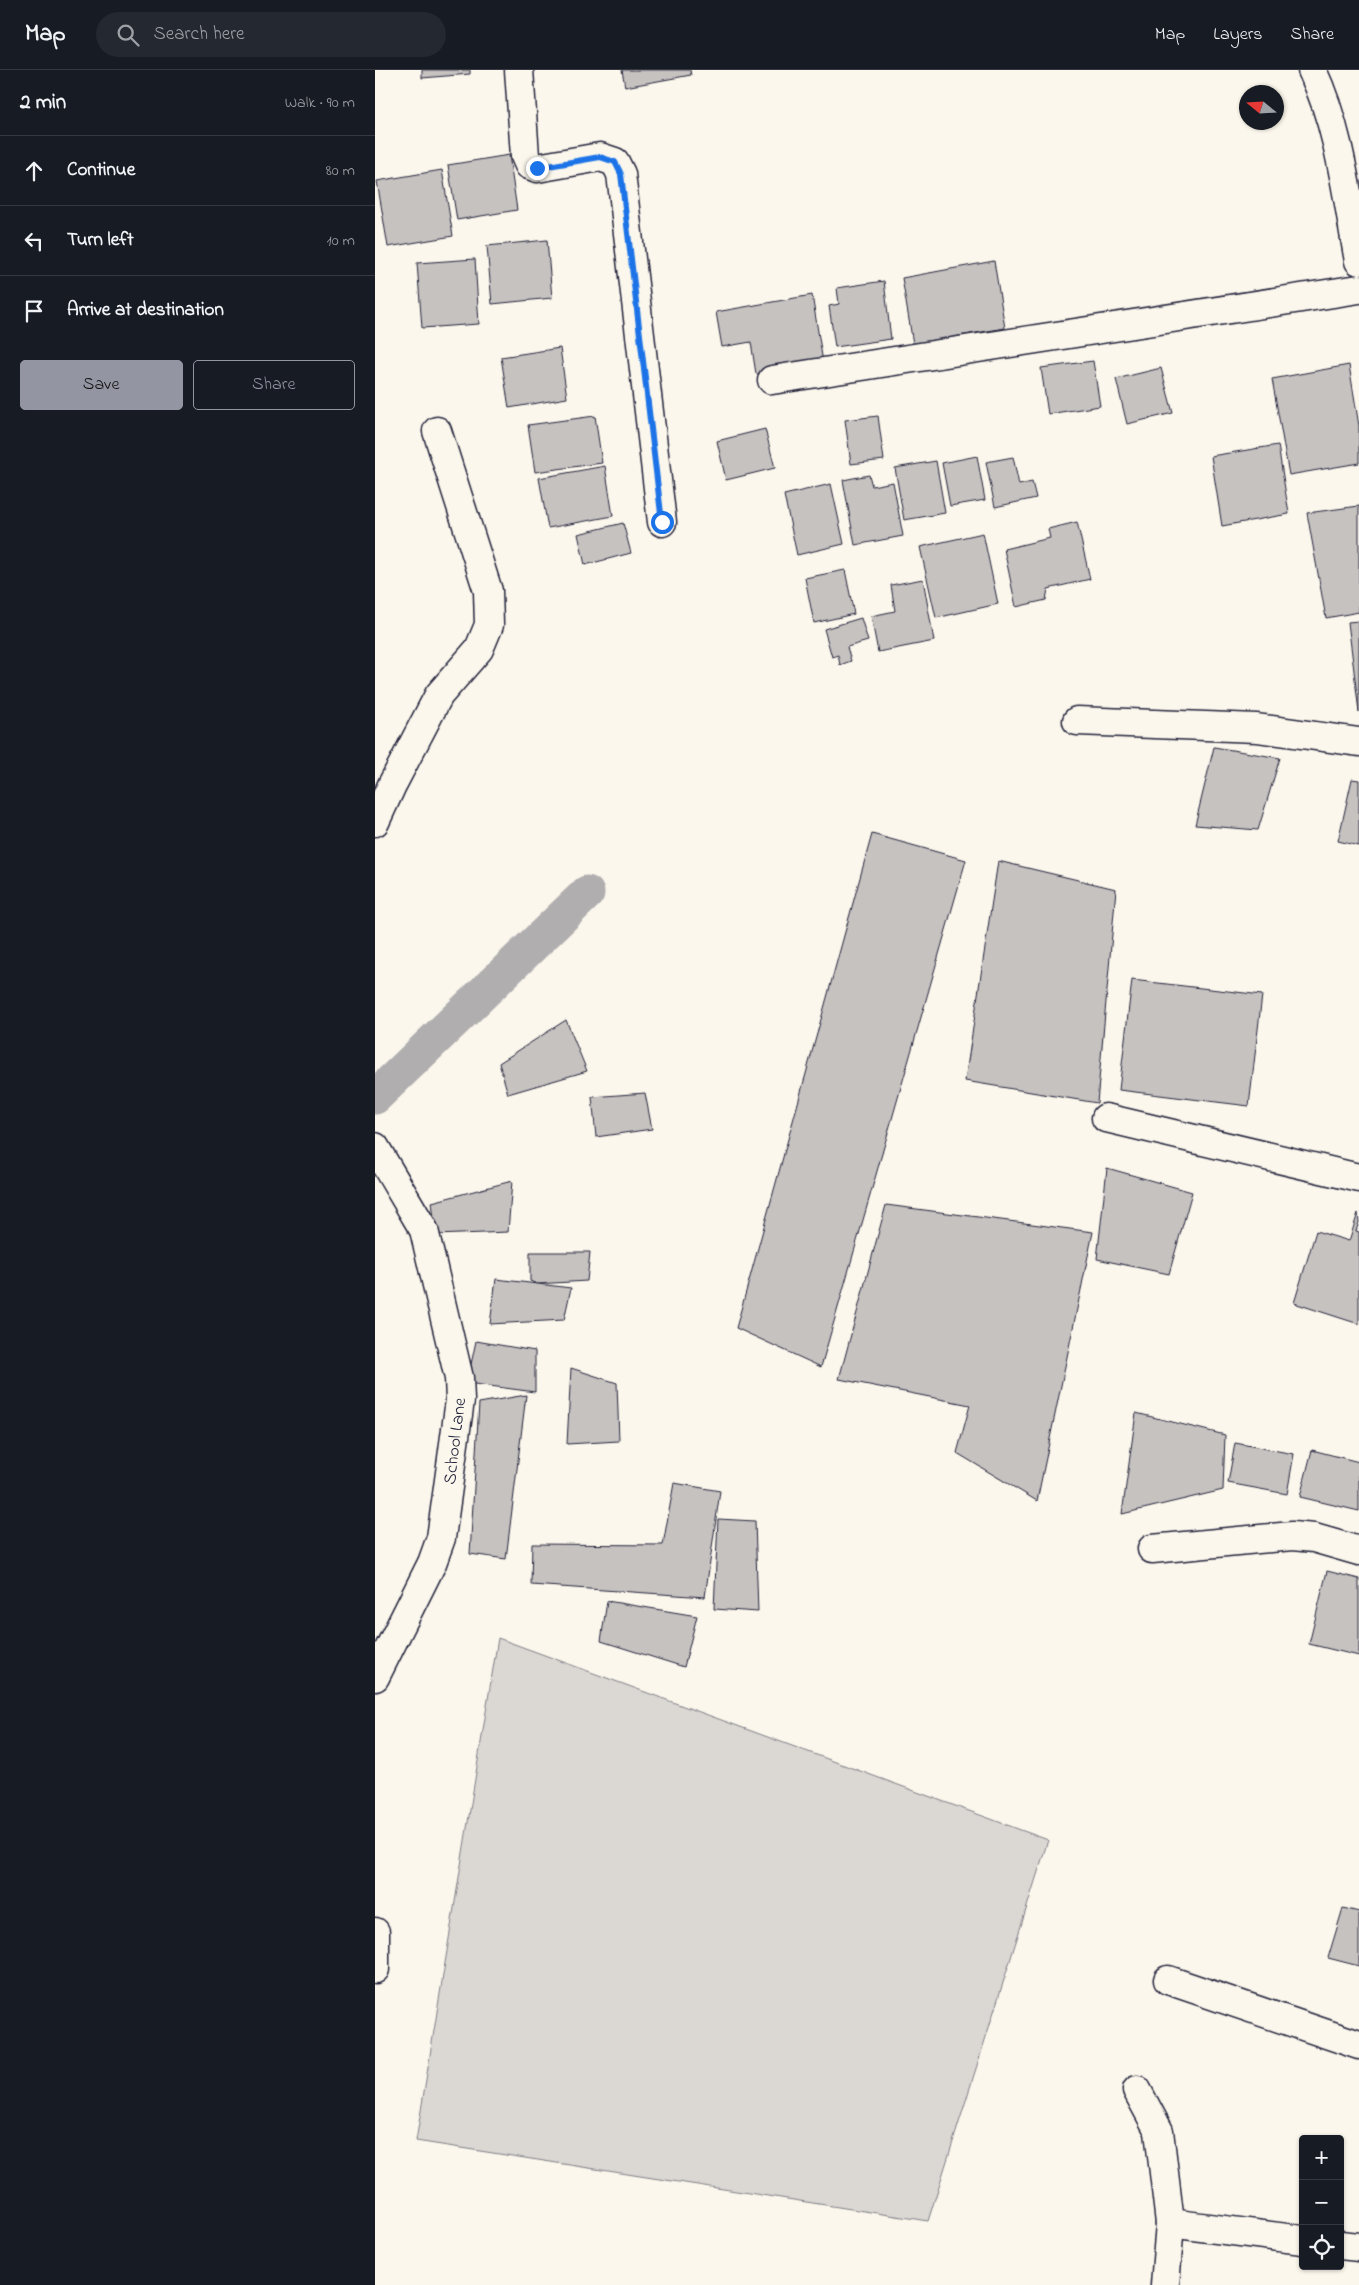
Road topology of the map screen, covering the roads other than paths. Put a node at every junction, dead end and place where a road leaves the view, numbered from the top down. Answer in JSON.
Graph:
{"nodes":[{"id":1,"x":519,"y":70,"type":"edge"},
{"id":2,"x":1312,"y":70,"type":"edge"},
{"id":3,"x":1359,"y":260,"type":"edge"},
{"id":4,"x":1359,"y":289,"type":"edge"},
{"id":5,"x":772,"y":380,"type":"dead end"},
{"id":6,"x":437,"y":431,"type":"dead end"},
{"id":7,"x":662,"y":522,"type":"dead end"},
{"id":8,"x":1077,"y":721,"type":"dead end"},
{"id":9,"x":1359,"y":742,"type":"edge"},
{"id":10,"x":375,"y":822,"type":"edge"},
{"id":11,"x":1106,"y":1118,"type":"dead end"},
{"id":12,"x":375,"y":1147,"type":"edge"},
{"id":13,"x":1359,"y":1178,"type":"edge"},
{"id":14,"x":1152,"y":1549,"type":"dead end"},
{"id":15,"x":1359,"y":1551,"type":"edge"},
{"id":16,"x":375,"y":1677,"type":"edge"},
{"id":17,"x":375,"y":1932,"type":"edge"},
{"id":18,"x":375,"y":1969,"type":"edge"},
{"id":19,"x":1168,"y":1980,"type":"dead end"},
{"id":20,"x":1359,"y":2045,"type":"edge"},
{"id":21,"x":1137,"y":2090,"type":"dead end"},
{"id":22,"x":1170,"y":2223,"type":"junction"},
{"id":23,"x":1299,"y":2239,"type":"edge"},
{"id":24,"x":1344,"y":2245,"type":"edge"},
{"id":25,"x":1359,"y":2247,"type":"edge"},
{"id":26,"x":1165,"y":2285,"type":"edge"}],
"edges":[{"from":1,"to":7,"type":"street"},
{"from":2,"to":3,"type":"street"},
{"from":4,"to":5,"type":"street"},
{"from":6,"to":10,"type":"street"},
{"from":8,"to":9,"type":"street"},
{"from":11,"to":13,"type":"street"},
{"from":12,"to":16,"type":"street","name":"School Lane"},
{"from":14,"to":15,"type":"street"},
{"from":17,"to":18,"type":"street"},
{"from":19,"to":20,"type":"street"},
{"from":21,"to":22,"type":"street"},
{"from":22,"to":23,"type":"street"},
{"from":22,"to":26,"type":"street"},
{"from":24,"to":25,"type":"street"}]}
